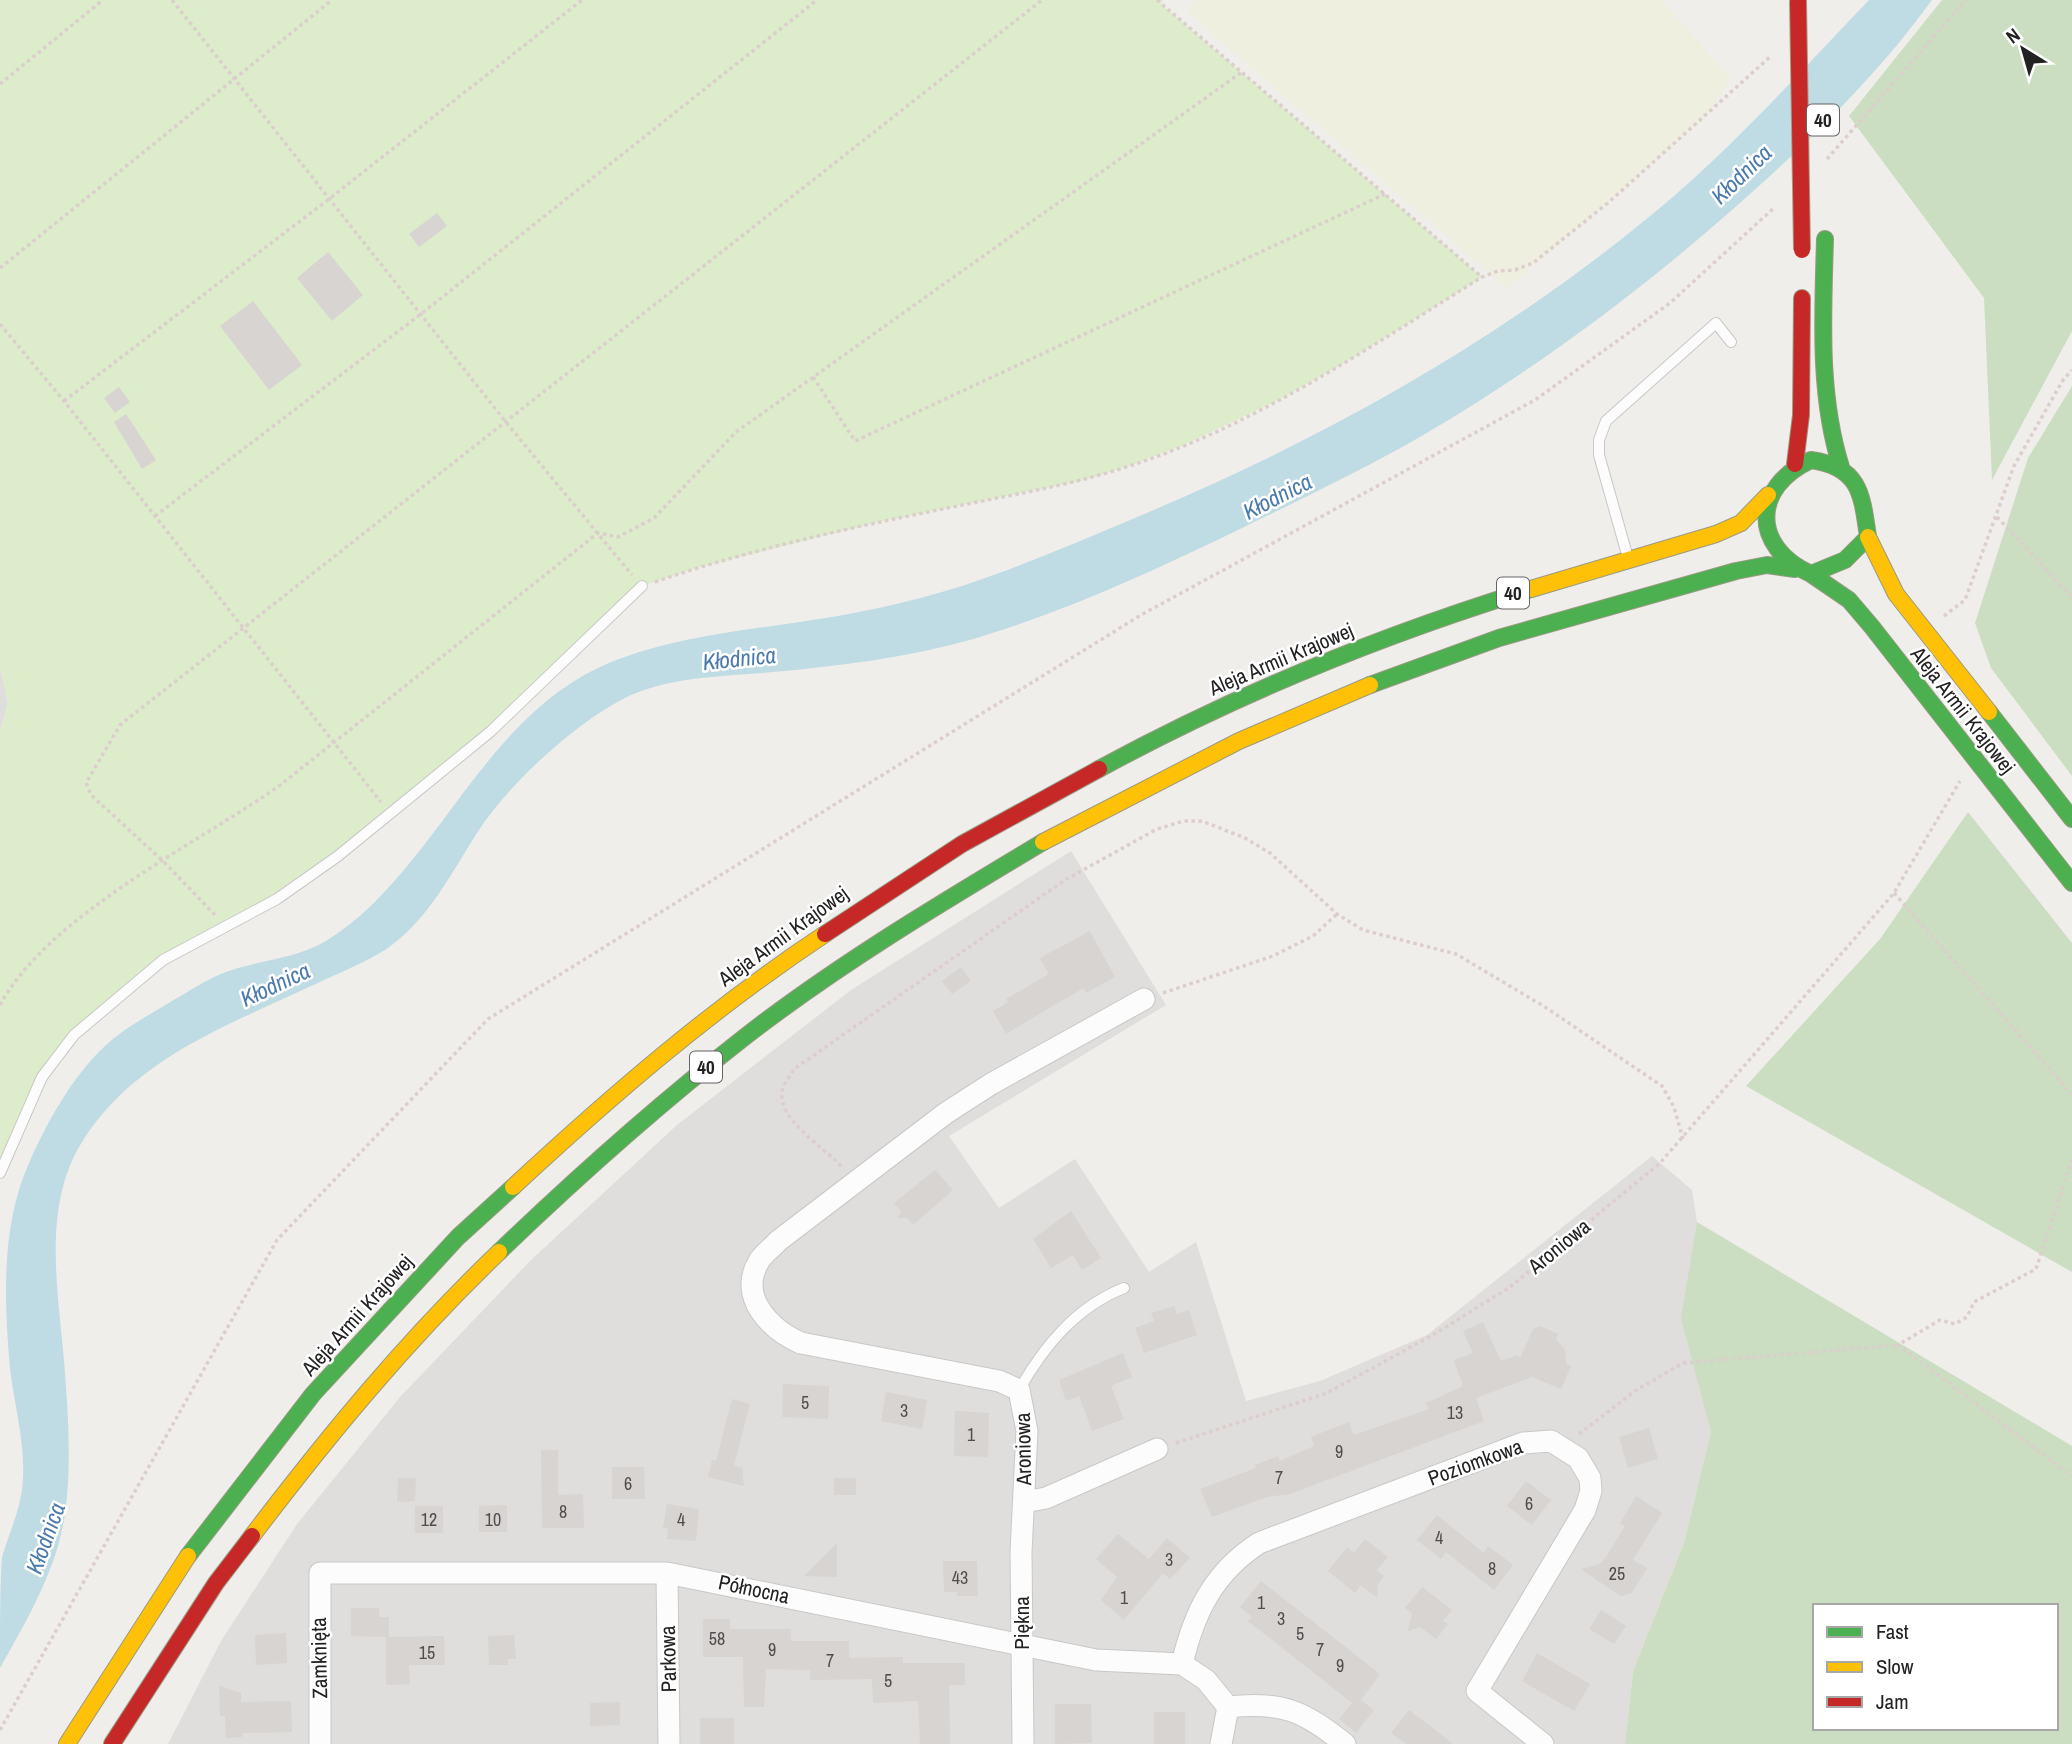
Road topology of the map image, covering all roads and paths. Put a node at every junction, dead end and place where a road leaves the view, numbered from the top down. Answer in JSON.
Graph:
{"nodes":[{"id":1,"x":103,"y":0,"type":"edge"},
{"id":2,"x":172,"y":0,"type":"edge"},
{"id":3,"x":332,"y":0,"type":"edge"},
{"id":4,"x":582,"y":0,"type":"edge"},
{"id":5,"x":817,"y":0,"type":"edge"},
{"id":6,"x":1042,"y":0,"type":"edge"},
{"id":7,"x":1157,"y":0,"type":"edge"},
{"id":8,"x":1798,"y":0,"type":"edge"},
{"id":9,"x":1776,"y":51,"type":"dead end"},
{"id":10,"x":1242,"y":72,"type":"junction"},
{"id":11,"x":234,"y":78,"type":"junction"},
{"id":12,"x":0,"y":84,"type":"edge"},
{"id":13,"x":1385,"y":194,"type":"junction"},
{"id":14,"x":329,"y":199,"type":"junction"},
{"id":15,"x":1825,"y":232,"type":"dead end"},
{"id":16,"x":0,"y":268,"type":"edge"},
{"id":17,"x":1482,"y":276,"type":"junction"},
{"id":18,"x":1670,"y":303,"type":"dead end"},
{"id":19,"x":421,"y":314,"type":"junction"},
{"id":20,"x":0,"y":324,"type":"edge"},
{"id":21,"x":1731,"y":342,"type":"dead end"},
{"id":22,"x":2072,"y":370,"type":"edge"},
{"id":23,"x":813,"y":377,"type":"junction"},
{"id":24,"x":64,"y":401,"type":"junction"},
{"id":25,"x":505,"y":421,"type":"junction"},
{"id":26,"x":1795,"y":464,"type":"junction"},
{"id":27,"x":1841,"y":467,"type":"junction"},
{"id":28,"x":1768,"y":495,"type":"junction"},
{"id":29,"x":155,"y":516,"type":"junction"},
{"id":30,"x":1997,"y":517,"type":"junction"},
{"id":31,"x":598,"y":534,"type":"junction"},
{"id":32,"x":1868,"y":537,"type":"junction"},
{"id":33,"x":1629,"y":561,"type":"junction"},
{"id":34,"x":1795,"y":569,"type":"junction"},
{"id":35,"x":1811,"y":574,"type":"junction"},
{"id":36,"x":642,"y":586,"type":"junction"},
{"id":37,"x":2072,"y":597,"type":"edge"},
{"id":38,"x":1965,"y":600,"type":"dead end"},
{"id":39,"x":244,"y":626,"type":"junction"},
{"id":40,"x":335,"y":743,"type":"junction"},
{"id":41,"x":1974,"y":757,"type":"junction"},
{"id":42,"x":390,"y":814,"type":"junction"},
{"id":43,"x":2072,"y":819,"type":"edge"},
{"id":44,"x":163,"y":861,"type":"junction"},
{"id":45,"x":2072,"y":883,"type":"edge"},
{"id":46,"x":1894,"y":893,"type":"junction"},
{"id":47,"x":1337,"y":914,"type":"junction"},
{"id":48,"x":227,"y":928,"type":"junction"},
{"id":49,"x":1144,"y":999,"type":"joint"},
{"id":50,"x":0,"y":1005,"type":"edge"},
{"id":51,"x":2072,"y":1094,"type":"edge"},
{"id":52,"x":1683,"y":1139,"type":"junction"},
{"id":53,"x":2072,"y":1159,"type":"edge"},
{"id":54,"x":0,"y":1173,"type":"edge"},
{"id":55,"x":854,"y":1181,"type":"junction"},
{"id":56,"x":1124,"y":1288,"type":"dead end"},
{"id":57,"x":1898,"y":1345,"type":"junction"},
{"id":58,"x":1019,"y":1390,"type":"junction"},
{"id":59,"x":1566,"y":1448,"type":"junction"},
{"id":60,"x":1157,"y":1449,"type":"joint"},
{"id":61,"x":2072,"y":1476,"type":"edge"},
{"id":62,"x":1024,"y":1502,"type":"junction"},
{"id":63,"x":320,"y":1573,"type":"joint"},
{"id":64,"x":667,"y":1573,"type":"junction"},
{"id":65,"x":1021,"y":1644,"type":"junction"},
{"id":66,"x":1182,"y":1664,"type":"junction"},
{"id":67,"x":1228,"y":1707,"type":"junction"},
{"id":68,"x":0,"y":1730,"type":"edge"},
{"id":69,"x":67,"y":1744,"type":"edge"},
{"id":70,"x":112,"y":1744,"type":"edge"},
{"id":71,"x":320,"y":1744,"type":"edge"},
{"id":72,"x":669,"y":1744,"type":"edge"},
{"id":73,"x":1023,"y":1744,"type":"edge"},
{"id":74,"x":1221,"y":1744,"type":"edge"},
{"id":75,"x":1345,"y":1744,"type":"edge"},
{"id":76,"x":1543,"y":1744,"type":"edge"}],
"edges":[{"from":1,"to":12,"type":"path"},
{"from":2,"to":11,"type":"path"},
{"from":3,"to":11,"type":"path"},
{"from":4,"to":14,"type":"path"},
{"from":5,"to":19,"type":"path"},
{"from":6,"to":25,"type":"path"},
{"from":7,"to":10,"type":"path"},
{"from":8,"to":26,"type":"main road","number":"40","bridge":true},
{"from":9,"to":17,"type":"path"},
{"from":10,"to":13,"type":"path"},
{"from":10,"to":23,"type":"path"},
{"from":11,"to":14,"type":"path"},
{"from":11,"to":16,"type":"path"},
{"from":13,"to":17,"type":"path"},
{"from":13,"to":23,"type":"path"},
{"from":14,"to":19,"type":"path"},
{"from":14,"to":24,"type":"path"},
{"from":15,"to":27,"type":"main road"},
{"from":17,"to":36,"type":"path"},
{"from":18,"to":68,"type":"path"},
{"from":19,"to":25,"type":"path"},
{"from":19,"to":29,"type":"path"},
{"from":20,"to":24,"type":"path"},
{"from":21,"to":33,"type":"lane"},
{"from":22,"to":30,"type":"path"},
{"from":23,"to":31,"type":"path"},
{"from":24,"to":29,"type":"path"},
{"from":25,"to":31,"type":"path"},
{"from":25,"to":39,"type":"path"},
{"from":26,"to":27,"type":"main road"},
{"from":26,"to":28,"type":"main road","number":"40"},
{"from":27,"to":32,"type":"main road"},
{"from":28,"to":33,"type":"main road","name":"Aleja Armii Krajowej","number":"40"},
{"from":28,"to":34,"type":"main road"},
{"from":29,"to":39,"type":"path"},
{"from":30,"to":37,"type":"path"},
{"from":30,"to":38,"type":"path"},
{"from":31,"to":36,"type":"path"},
{"from":31,"to":40,"type":"path"},
{"from":32,"to":35,"type":"main road"},
{"from":32,"to":43,"type":"main road","name":"Aleja Armii Krajowej"},
{"from":33,"to":69,"type":"main road","name":"Aleja Armii Krajowej","number":"40"},
{"from":34,"to":35,"type":"main road","number":"40"},
{"from":34,"to":70,"type":"main road","number":"40"},
{"from":35,"to":41,"type":"main road","name":"Aleja Armii Krajowej"},
{"from":36,"to":42,"type":"lane"},
{"from":39,"to":40,"type":"path"},
{"from":39,"to":44,"type":"path"},
{"from":40,"to":42,"type":"path"},
{"from":40,"to":44,"type":"path"},
{"from":41,"to":45,"type":"main road","name":"Aleja Armii Krajowej"},
{"from":41,"to":46,"type":"path","name":"Aroniowa"},
{"from":42,"to":48,"type":"lane"},
{"from":44,"to":48,"type":"path"},
{"from":44,"to":50,"type":"path"},
{"from":46,"to":51,"type":"path"},
{"from":46,"to":52,"type":"path","name":"Aroniowa"},
{"from":47,"to":49,"type":"path"},
{"from":47,"to":52,"type":"path"},
{"from":47,"to":55,"type":"path"},
{"from":48,"to":54,"type":"lane"},
{"from":49,"to":55,"type":"street","name":"Aroniowa"},
{"from":52,"to":60,"type":"path","name":"Aroniowa"},
{"from":53,"to":57,"type":"path"},
{"from":55,"to":58,"type":"street","name":"Aroniowa"},
{"from":56,"to":58,"type":"lane"},
{"from":57,"to":59,"type":"path"},
{"from":57,"to":61,"type":"path"},
{"from":58,"to":62,"type":"street","name":"Aroniowa"},
{"from":59,"to":66,"type":"street","name":"Poziomkowa"},
{"from":59,"to":76,"type":"street"},
{"from":60,"to":62,"type":"street","name":"Aroniowa"},
{"from":62,"to":65,"type":"street","name":"Piękna"},
{"from":63,"to":64,"type":"street","name":"Północna"},
{"from":63,"to":71,"type":"street","name":"Zamknięta"},
{"from":64,"to":65,"type":"street","name":"Północna"},
{"from":64,"to":72,"type":"street","name":"Parkowa"},
{"from":65,"to":66,"type":"street","name":"Północna"},
{"from":65,"to":73,"type":"street","name":"Piękna"},
{"from":66,"to":67,"type":"street"},
{"from":67,"to":74,"type":"street"},
{"from":67,"to":75,"type":"street"}]}
